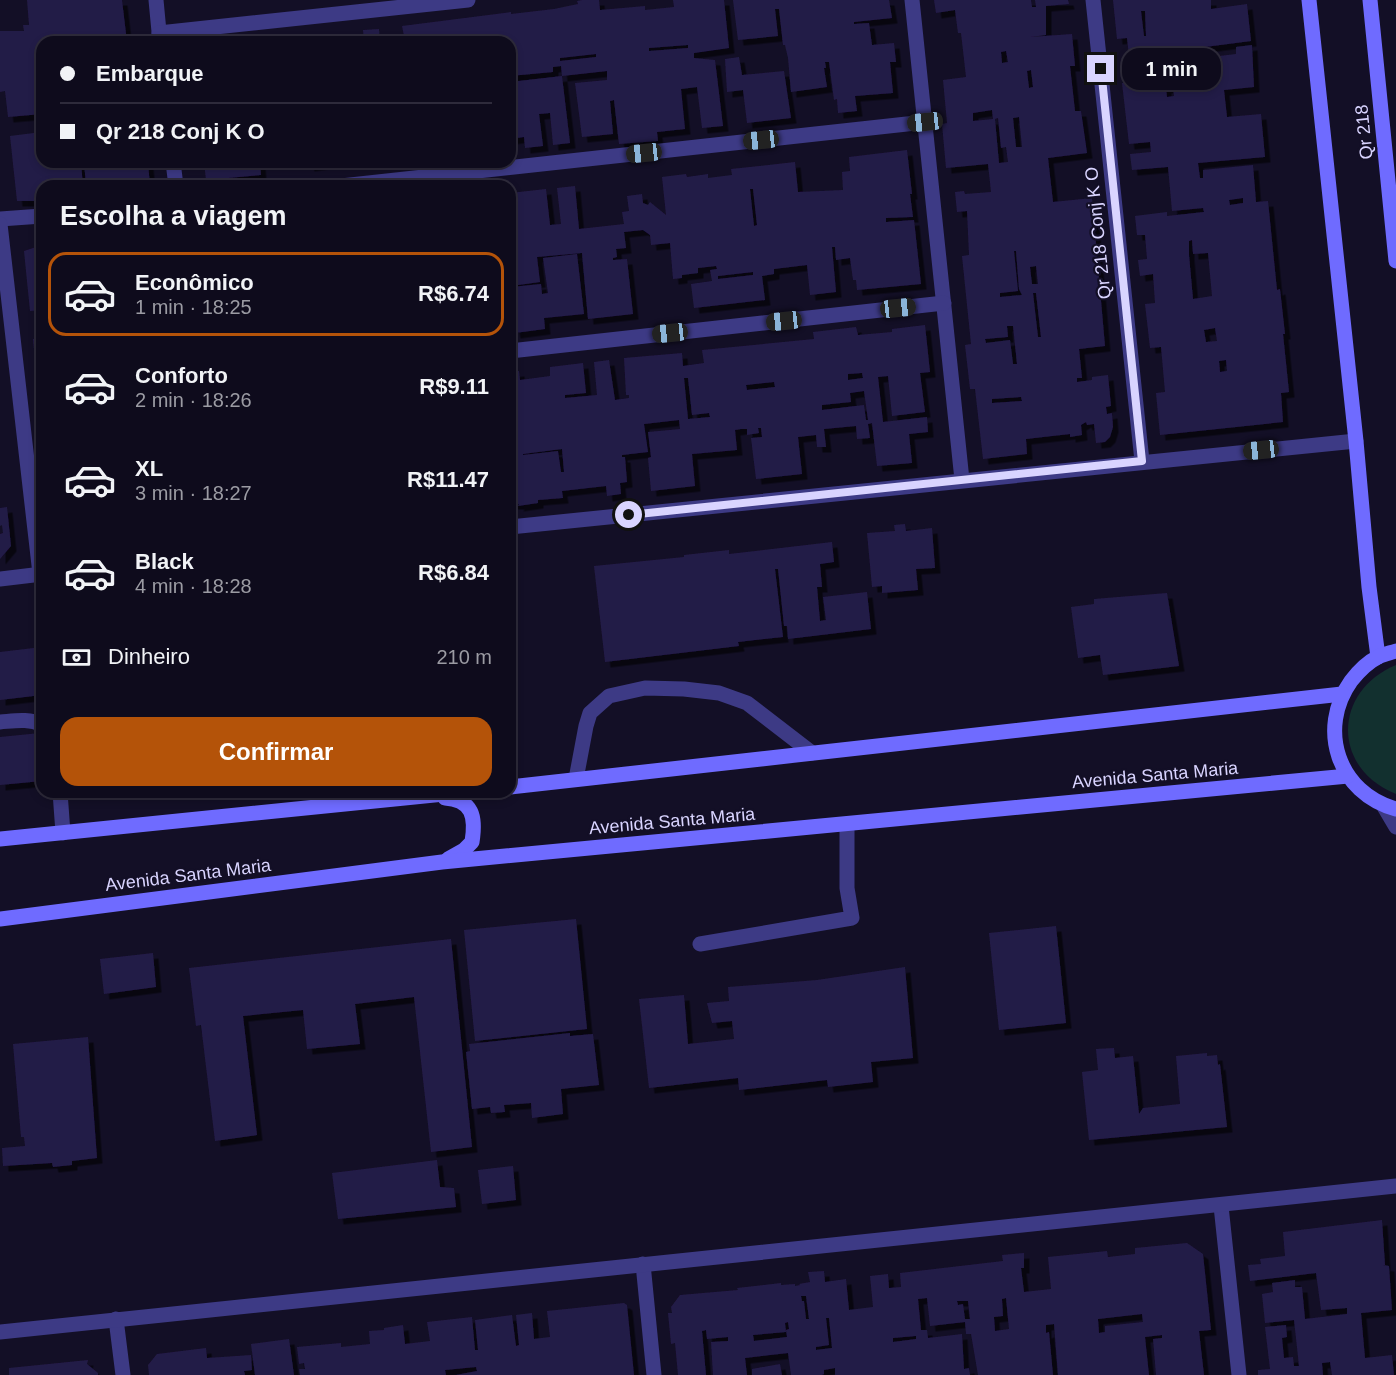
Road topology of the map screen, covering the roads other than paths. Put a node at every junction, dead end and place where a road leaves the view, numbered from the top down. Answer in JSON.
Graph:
{"nodes":[{"id":1,"x":156,"y":0,"type":"edge"},
{"id":2,"x":468,"y":0,"type":"edge"},
{"id":3,"x":912,"y":0,"type":"edge"},
{"id":4,"x":1093,"y":0,"type":"edge"},
{"id":5,"x":1310,"y":0,"type":"edge"},
{"id":6,"x":1371,"y":0,"type":"edge"},
{"id":7,"x":160,"y":36,"type":"edge"},
{"id":8,"x":176,"y":36,"type":"edge"},
{"id":9,"x":925,"y":122,"type":"junction"},
{"id":10,"x":516,"y":167,"type":"edge"},
{"id":11,"x":505,"y":168,"type":"edge"},
{"id":12,"x":396,"y":180,"type":"edge"},
{"id":13,"x":36,"y":217,"type":"edge"},
{"id":14,"x":0,"y":221,"type":"edge"},
{"id":15,"x":1396,"y":261,"type":"edge"},
{"id":16,"x":944,"y":303,"type":"junction"},
{"id":17,"x":516,"y":350,"type":"edge"},
{"id":18,"x":1356,"y":441,"type":"junction"},
{"id":19,"x":1142,"y":461,"type":"junction"},
{"id":20,"x":962,"y":480,"type":"junction"},
{"id":21,"x":516,"y":526,"type":"edge"},
{"id":22,"x":36,"y":531,"type":"edge"},
{"id":23,"x":36,"y":575,"type":"edge"},
{"id":24,"x":0,"y":579,"type":"edge"},
{"id":25,"x":1396,"y":651,"type":"edge"},
{"id":26,"x":1378,"y":657,"type":"junction"},
{"id":27,"x":1342,"y":694,"type":"junction"},
{"id":28,"x":0,"y":722,"type":"edge"},
{"id":29,"x":36,"y":722,"type":"edge"},
{"id":30,"x":812,"y":753,"type":"junction"},
{"id":31,"x":1348,"y":777,"type":"junction"},
{"id":32,"x":576,"y":779,"type":"junction"},
{"id":33,"x":516,"y":786,"type":"edge"},
{"id":34,"x":60,"y":798,"type":"edge"},
{"id":35,"x":412,"y":798,"type":"edge"},
{"id":36,"x":440,"y":798,"type":"edge"},
{"id":37,"x":1390,"y":807,"type":"edge"},
{"id":38,"x":847,"y":824,"type":"junction"},
{"id":39,"x":1396,"y":827,"type":"edge"},
{"id":40,"x":63,"y":833,"type":"junction"},
{"id":41,"x":0,"y":839,"type":"edge"},
{"id":42,"x":442,"y":862,"type":"junction"},
{"id":43,"x":0,"y":919,"type":"edge"},
{"id":44,"x":700,"y":944,"type":"dead end"},
{"id":45,"x":1396,"y":1186,"type":"edge"},
{"id":46,"x":1221,"y":1206,"type":"junction"},
{"id":47,"x":643,"y":1264,"type":"junction"},
{"id":48,"x":116,"y":1319,"type":"junction"},
{"id":49,"x":0,"y":1332,"type":"edge"},
{"id":50,"x":123,"y":1375,"type":"edge"},
{"id":51,"x":654,"y":1375,"type":"edge"},
{"id":52,"x":1239,"y":1375,"type":"edge"}],
"edges":[{"from":1,"to":7,"type":"street"},
{"from":2,"to":8,"type":"street"},
{"from":3,"to":9,"type":"street"},
{"from":4,"to":19,"type":"street","name":"Qr 218 Conj K O"},
{"from":5,"to":18,"type":"main road"},
{"from":6,"to":15,"type":"main road","name":"Qr 218"},
{"from":9,"to":10,"type":"street"},
{"from":9,"to":16,"type":"street"},
{"from":11,"to":12,"type":"street"},
{"from":13,"to":14,"type":"street"},
{"from":14,"to":22,"type":"street"},
{"from":16,"to":17,"type":"street"},
{"from":16,"to":20,"type":"street"},
{"from":18,"to":19,"type":"street"},
{"from":18,"to":26,"type":"main road"},
{"from":19,"to":20,"type":"street"},
{"from":20,"to":21,"type":"street"},
{"from":23,"to":24,"type":"street"},
{"from":25,"to":26,"type":"main road"},
{"from":26,"to":27,"type":"main road"},
{"from":27,"to":30,"type":"main road"},
{"from":27,"to":31,"type":"main road"},
{"from":28,"to":29,"type":"street"},
{"from":30,"to":32,"type":"main road"},
{"from":30,"to":32,"type":"street"},
{"from":31,"to":37,"type":"main road"},
{"from":31,"to":38,"type":"main road","name":"Avenida Santa Maria"},
{"from":32,"to":33,"type":"main road"},
{"from":34,"to":40,"type":"street"},
{"from":35,"to":40,"type":"main road"},
{"from":36,"to":42,"type":"main road"},
{"from":37,"to":39,"type":"street"},
{"from":38,"to":42,"type":"main road","name":"Avenida Santa Maria"},
{"from":38,"to":44,"type":"street"},
{"from":40,"to":41,"type":"main road"},
{"from":42,"to":43,"type":"main road","name":"Avenida Santa Maria"},
{"from":45,"to":46,"type":"street"},
{"from":46,"to":47,"type":"street"},
{"from":46,"to":52,"type":"street"},
{"from":47,"to":48,"type":"street"},
{"from":47,"to":51,"type":"street"},
{"from":48,"to":49,"type":"street"},
{"from":48,"to":50,"type":"street"}]}
